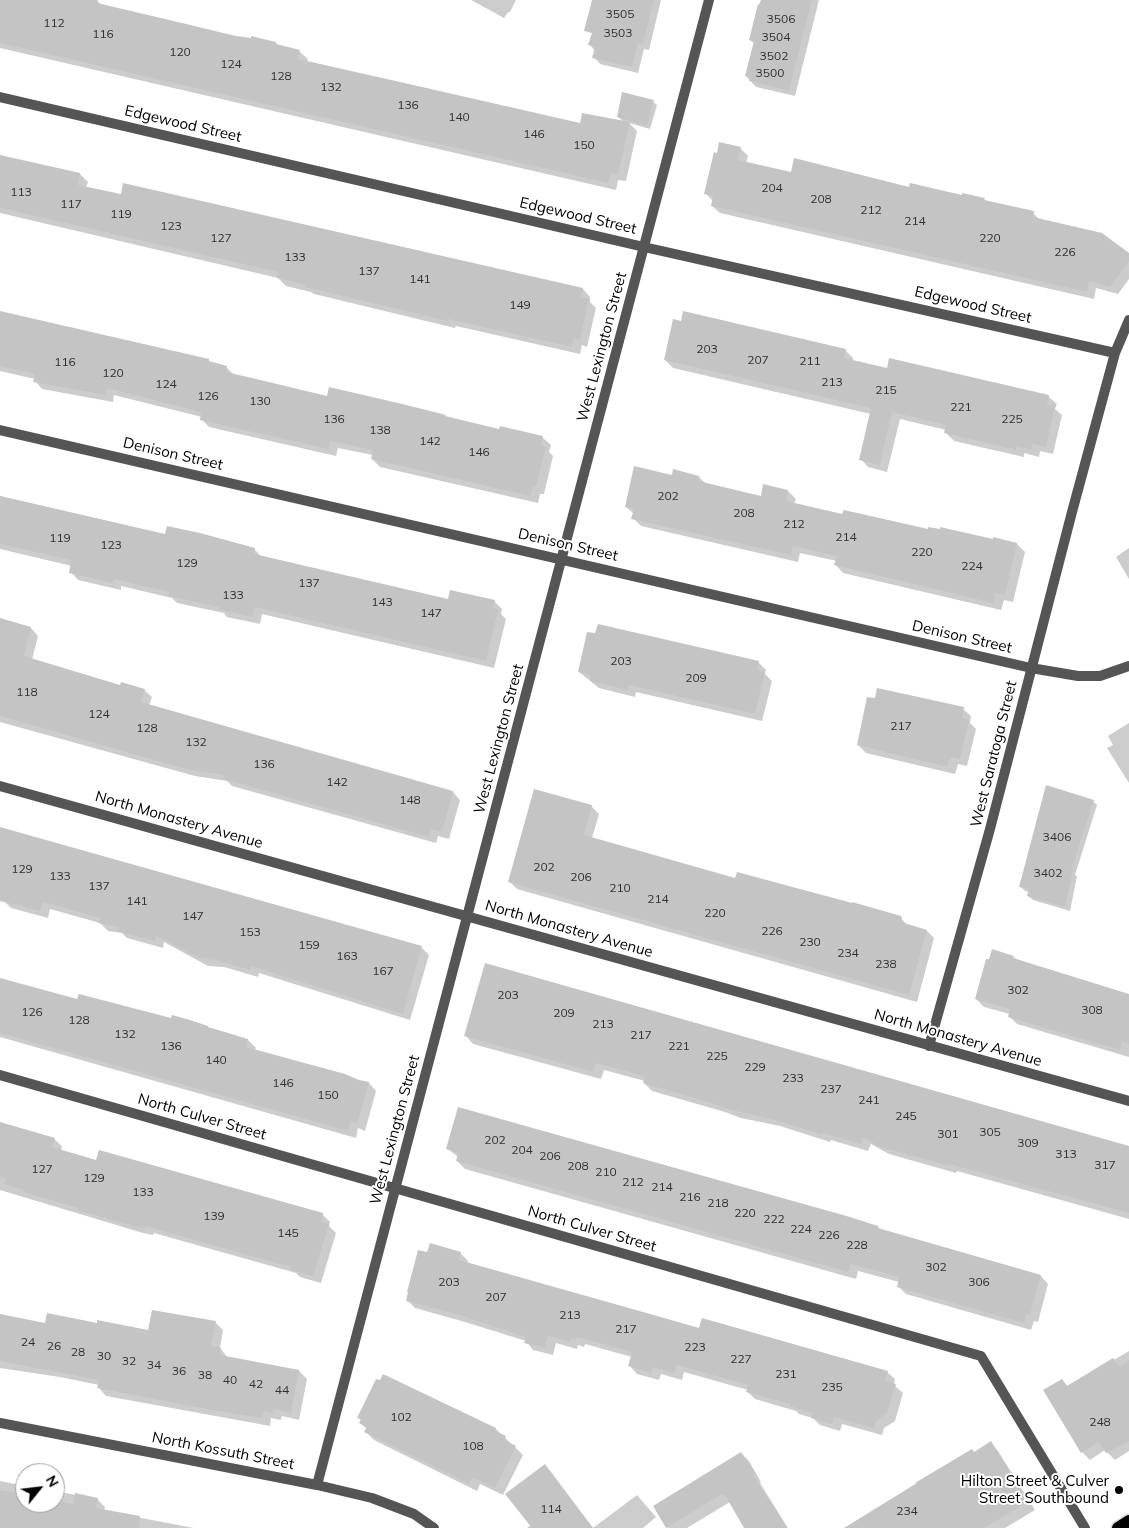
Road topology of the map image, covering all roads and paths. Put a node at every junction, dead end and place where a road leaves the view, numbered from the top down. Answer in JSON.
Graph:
{"nodes":[{"id":1,"x":709,"y":0,"type":"edge"},
{"id":2,"x":0,"y":97,"type":"edge"},
{"id":3,"x":644,"y":247,"type":"junction"},
{"id":4,"x":1129,"y":320,"type":"edge"},
{"id":5,"x":1115,"y":353,"type":"junction"},
{"id":6,"x":0,"y":430,"type":"edge"},
{"id":7,"x":562,"y":559,"type":"junction"},
{"id":8,"x":1129,"y":666,"type":"edge"},
{"id":9,"x":1032,"y":668,"type":"junction"},
{"id":10,"x":0,"y":786,"type":"edge"},
{"id":11,"x":467,"y":916,"type":"junction"},
{"id":12,"x":929,"y":1046,"type":"junction"},
{"id":13,"x":0,"y":1075,"type":"edge"},
{"id":14,"x":1129,"y":1101,"type":"edge"},
{"id":15,"x":395,"y":1188,"type":"junction"},
{"id":16,"x":0,"y":1423,"type":"edge"},
{"id":17,"x":317,"y":1485,"type":"junction"},
{"id":18,"x":1129,"y":1521,"type":"edge"},
{"id":19,"x":434,"y":1528,"type":"edge"},
{"id":20,"x":1085,"y":1528,"type":"edge"},
{"id":21,"x":1118,"y":1528,"type":"edge"}],
"edges":[{"from":1,"to":3,"type":"street","name":"West Lexington Street"},
{"from":2,"to":3,"type":"street","name":"Edgewood Street"},
{"from":3,"to":5,"type":"street","name":"Edgewood Street"},
{"from":3,"to":7,"type":"street","name":"West Lexington Street"},
{"from":4,"to":5,"type":"street"},
{"from":5,"to":9,"type":"street","name":"West Saratoga Street"},
{"from":6,"to":7,"type":"street","name":"Denison Street"},
{"from":7,"to":9,"type":"street","name":"Denison Street"},
{"from":7,"to":11,"type":"street","name":"West Lexington Street"},
{"from":8,"to":9,"type":"street","name":"Denison Street"},
{"from":9,"to":12,"type":"street","name":"West Saratoga Street"},
{"from":10,"to":11,"type":"street","name":"North Monastery Avenue"},
{"from":11,"to":12,"type":"street","name":"North Monastery Avenue"},
{"from":11,"to":15,"type":"street","name":"West Lexington Street"},
{"from":12,"to":14,"type":"street","name":"North Monastery Avenue"},
{"from":13,"to":15,"type":"street","name":"North Culver Street"},
{"from":15,"to":17,"type":"street","name":"West Lexington Street"},
{"from":15,"to":20,"type":"street","name":"North Culver Street"},
{"from":16,"to":17,"type":"street","name":"North Kossuth Street"},
{"from":17,"to":19,"type":"street","name":"North Kossuth Street"},
{"from":18,"to":21,"type":"main road"}]}
